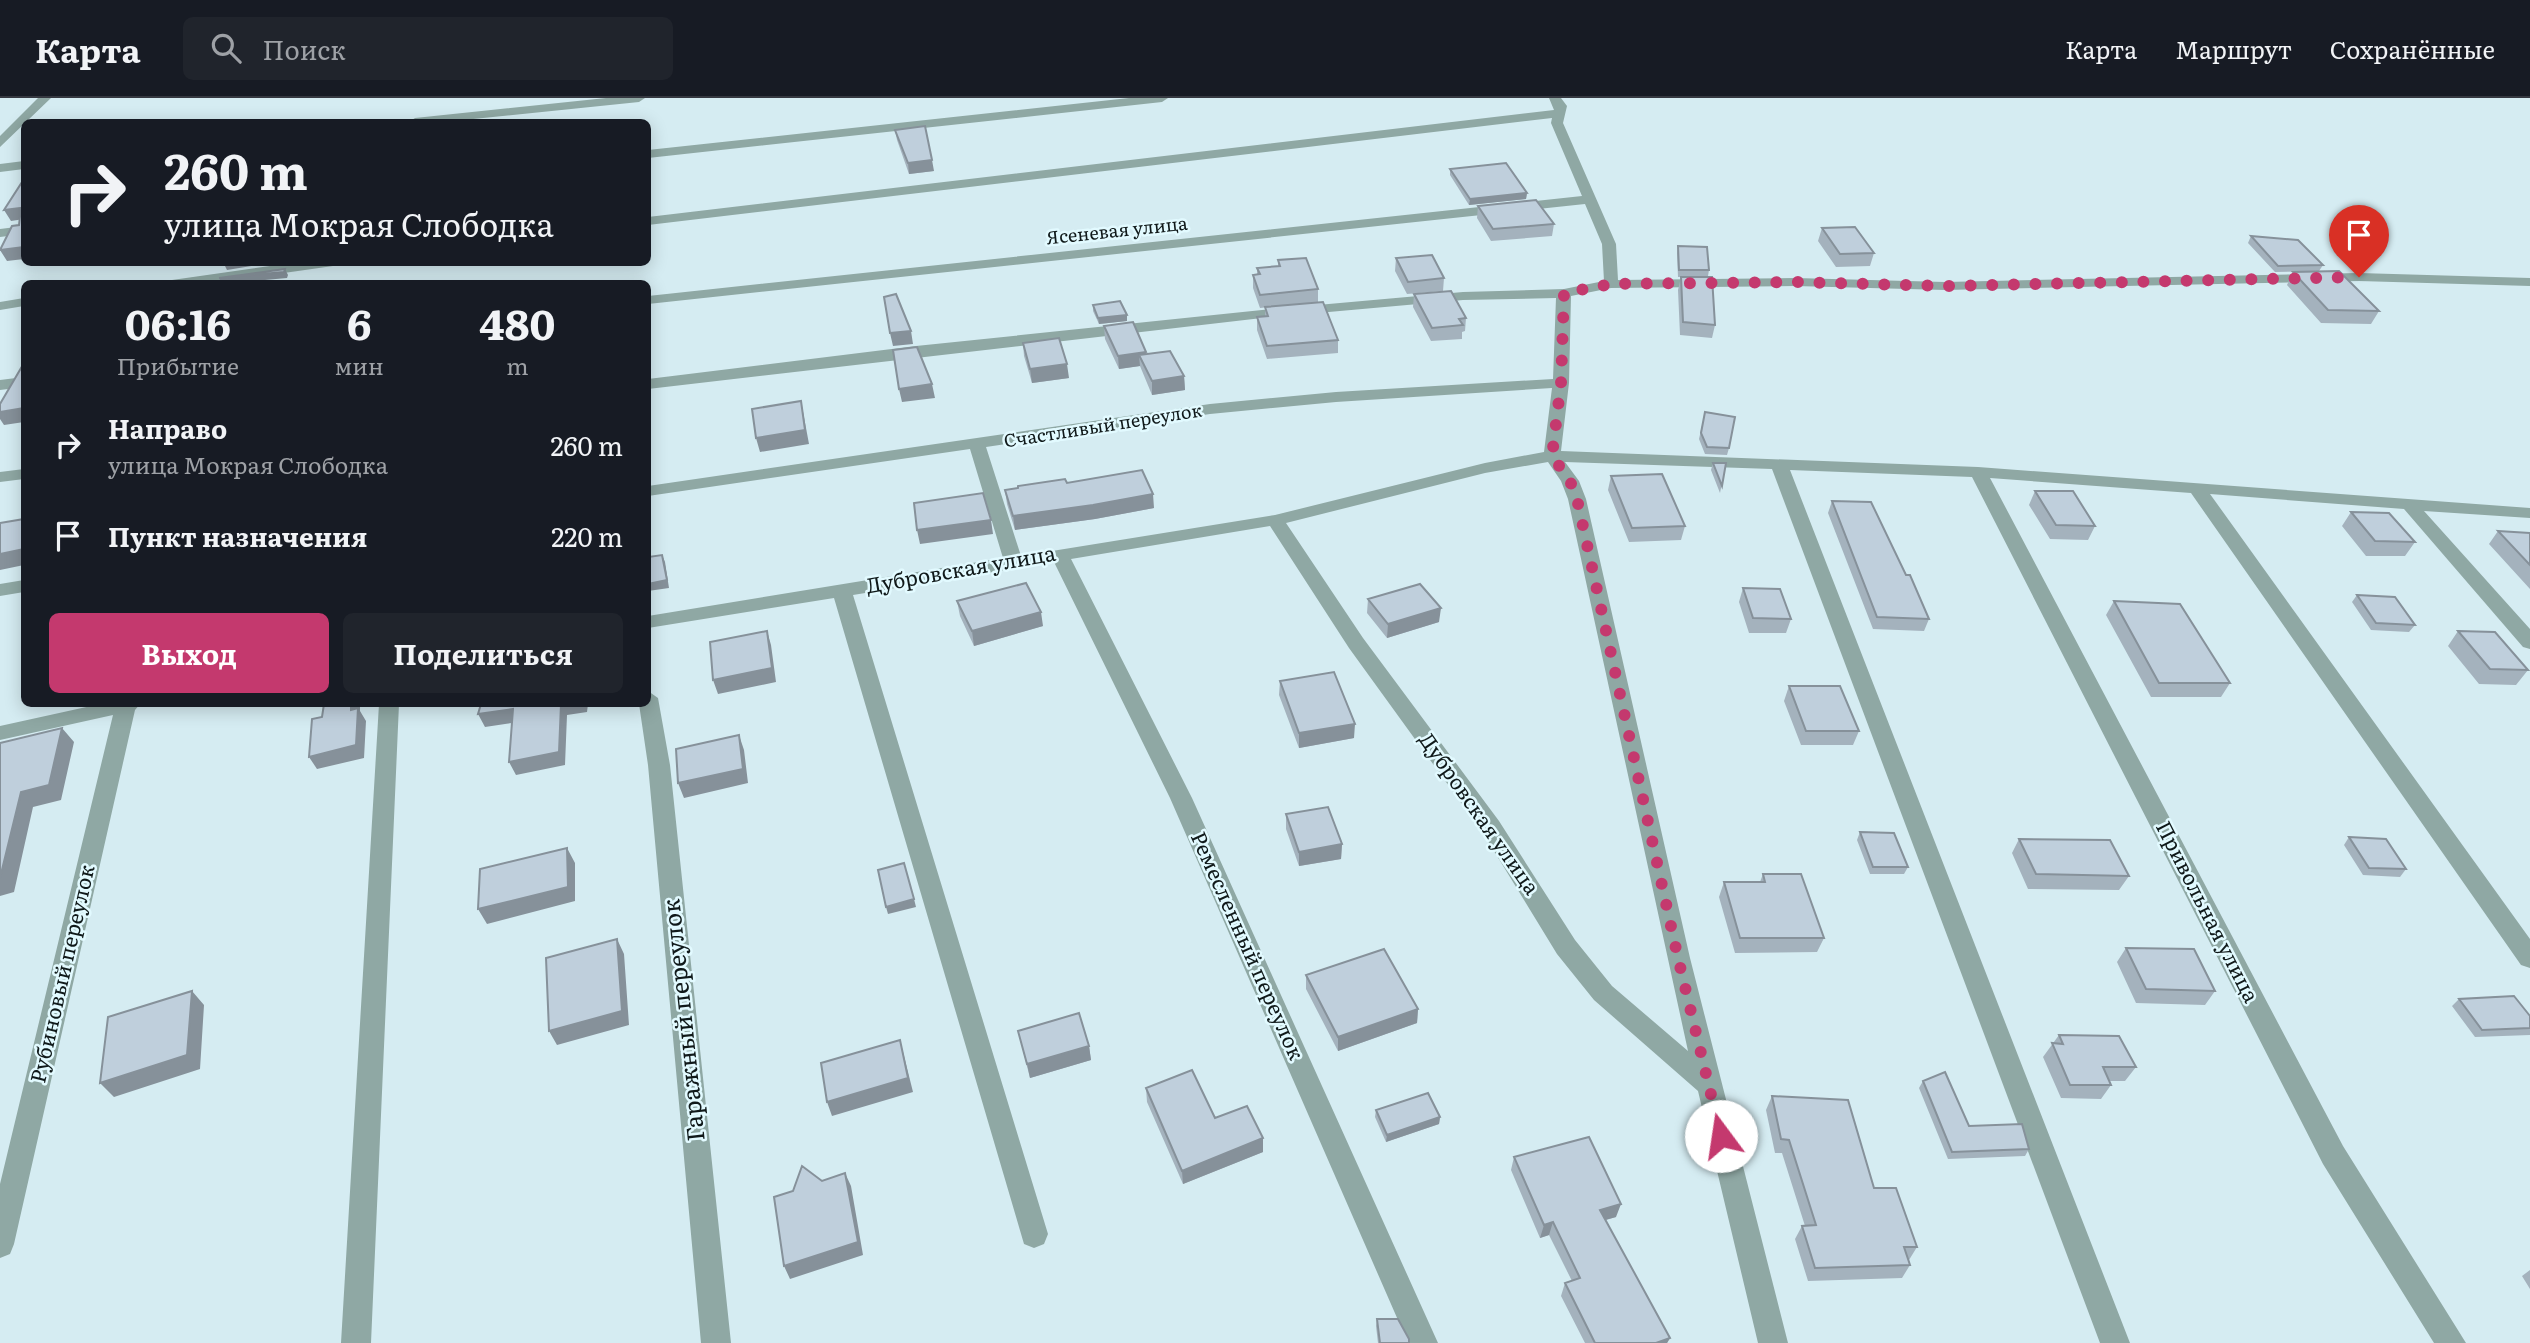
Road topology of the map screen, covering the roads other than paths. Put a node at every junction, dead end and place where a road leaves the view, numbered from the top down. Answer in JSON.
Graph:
{"nodes":[{"id":1,"x":45,"y":98,"type":"edge"},
{"id":2,"x":639,"y":98,"type":"edge"},
{"id":3,"x":1161,"y":98,"type":"edge"},
{"id":4,"x":1555,"y":98,"type":"edge"},
{"id":5,"x":1560,"y":113,"type":"junction"},
{"id":6,"x":24,"y":119,"type":"edge"},
{"id":7,"x":443,"y":119,"type":"edge"},
{"id":8,"x":21,"y":122,"type":"edge"},
{"id":9,"x":0,"y":143,"type":"edge"},
{"id":10,"x":651,"y":154,"type":"edge"},
{"id":11,"x":21,"y":165,"type":"edge"},
{"id":12,"x":0,"y":167,"type":"edge"},
{"id":13,"x":1591,"y":200,"type":"junction"},
{"id":14,"x":651,"y":221,"type":"edge"},
{"id":15,"x":21,"y":230,"type":"edge"},
{"id":16,"x":0,"y":233,"type":"edge"},
{"id":17,"x":304,"y":266,"type":"edge"},
{"id":18,"x":201,"y":280,"type":"edge"},
{"id":19,"x":2530,"y":282,"type":"edge"},
{"id":20,"x":1611,"y":284,"type":"junction"},
{"id":21,"x":1564,"y":293,"type":"junction"},
{"id":22,"x":651,"y":300,"type":"edge"},
{"id":23,"x":21,"y":303,"type":"edge"},
{"id":24,"x":0,"y":306,"type":"edge"},
{"id":25,"x":21,"y":382,"type":"edge"},
{"id":26,"x":1561,"y":383,"type":"junction"},
{"id":27,"x":651,"y":384,"type":"edge"},
{"id":28,"x":0,"y":385,"type":"edge"},
{"id":29,"x":977,"y":445,"type":"junction"},
{"id":30,"x":1552,"y":456,"type":"junction"},
{"id":31,"x":1779,"y":464,"type":"junction"},
{"id":32,"x":1978,"y":472,"type":"junction"},
{"id":33,"x":21,"y":474,"type":"edge"},
{"id":34,"x":0,"y":477,"type":"edge"},
{"id":35,"x":2197,"y":489,"type":"junction"},
{"id":36,"x":651,"y":491,"type":"edge"},
{"id":37,"x":2409,"y":504,"type":"junction"},
{"id":38,"x":2530,"y":513,"type":"edge"},
{"id":39,"x":1275,"y":520,"type":"junction"},
{"id":40,"x":1059,"y":554,"type":"junction"},
{"id":41,"x":1014,"y":563,"type":"junction"},
{"id":42,"x":21,"y":586,"type":"edge"},
{"id":43,"x":0,"y":590,"type":"edge"},
{"id":44,"x":842,"y":591,"type":"junction"},
{"id":45,"x":651,"y":622,"type":"edge"},
{"id":46,"x":2530,"y":642,"type":"edge"},
{"id":47,"x":115,"y":707,"type":"edge"},
{"id":48,"x":127,"y":707,"type":"edge"},
{"id":49,"x":389,"y":707,"type":"edge"},
{"id":50,"x":649,"y":707,"type":"edge"},
{"id":51,"x":0,"y":733,"type":"edge"},
{"id":52,"x":2530,"y":958,"type":"edge"},
{"id":53,"x":1708,"y":1084,"type":"junction"},
{"id":54,"x":1034,"y":1234,"type":"dead end"},
{"id":55,"x":0,"y":1244,"type":"edge"},
{"id":56,"x":356,"y":1343,"type":"edge"},
{"id":57,"x":716,"y":1343,"type":"edge"},
{"id":58,"x":1423,"y":1343,"type":"edge"},
{"id":59,"x":1773,"y":1343,"type":"edge"},
{"id":60,"x":2115,"y":1343,"type":"edge"},
{"id":61,"x":2451,"y":1343,"type":"edge"}],
"edges":[{"from":1,"to":6,"type":"street"},
{"from":2,"to":7,"type":"street"},
{"from":3,"to":10,"type":"street"},
{"from":4,"to":5,"type":"street"},
{"from":5,"to":13,"type":"street"},
{"from":5,"to":14,"type":"street"},
{"from":8,"to":9,"type":"street"},
{"from":11,"to":12,"type":"street"},
{"from":13,"to":20,"type":"street"},
{"from":13,"to":22,"type":"street","name":"Ясеневая улица"},
{"from":15,"to":16,"type":"street"},
{"from":17,"to":18,"type":"street"},
{"from":19,"to":20,"type":"street"},
{"from":20,"to":21,"type":"street"},
{"from":21,"to":26,"type":"street"},
{"from":21,"to":27,"type":"street"},
{"from":23,"to":24,"type":"street"},
{"from":25,"to":28,"type":"street"},
{"from":26,"to":29,"type":"street","name":"Счастливый переулок"},
{"from":26,"to":30,"type":"street"},
{"from":29,"to":36,"type":"street","name":"Счастливый переулок"},
{"from":29,"to":41,"type":"street"},
{"from":30,"to":31,"type":"street","name":"Дубровская улица"},
{"from":30,"to":39,"type":"street","name":"Дубровская улица"},
{"from":30,"to":53,"type":"street"},
{"from":31,"to":32,"type":"street","name":"Дубровская улица"},
{"from":31,"to":60,"type":"street"},
{"from":32,"to":35,"type":"street","name":"Дубровская улица"},
{"from":32,"to":61,"type":"street","name":"Привольная улица"},
{"from":33,"to":34,"type":"street"},
{"from":35,"to":37,"type":"street","name":"Дубровская улица"},
{"from":35,"to":52,"type":"street"},
{"from":37,"to":38,"type":"street","name":"Дубровская улица"},
{"from":37,"to":46,"type":"street"},
{"from":39,"to":40,"type":"street","name":"Дубровская улица"},
{"from":39,"to":53,"type":"street","name":"Дубровская улица"},
{"from":40,"to":41,"type":"street","name":"Дубровская улица"},
{"from":40,"to":58,"type":"street","name":"Ремесленный переулок"},
{"from":41,"to":44,"type":"street","name":"Дубровская улица"},
{"from":42,"to":43,"type":"street"},
{"from":44,"to":45,"type":"street","name":"Дубровская улица"},
{"from":44,"to":54,"type":"street"},
{"from":47,"to":51,"type":"street"},
{"from":48,"to":55,"type":"street","name":"Рубиновый переулок"},
{"from":49,"to":56,"type":"street"},
{"from":50,"to":57,"type":"street","name":"Гаражный переулок"},
{"from":53,"to":59,"type":"street"}]}
